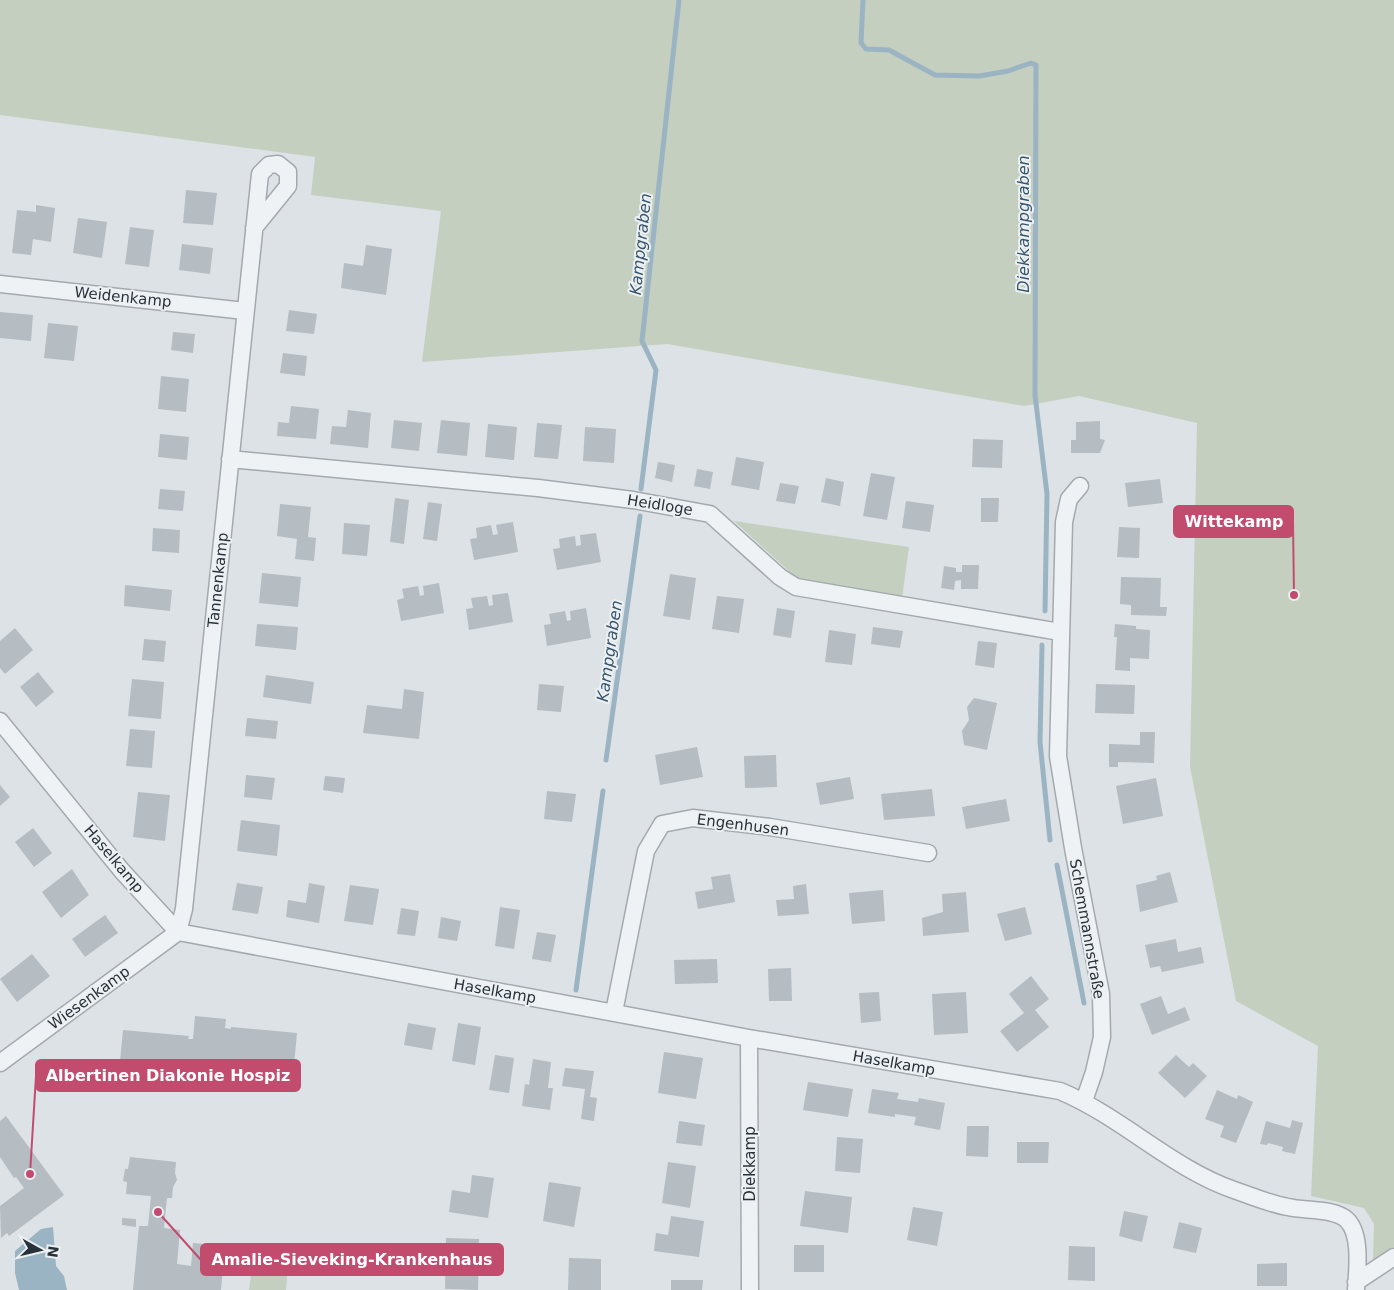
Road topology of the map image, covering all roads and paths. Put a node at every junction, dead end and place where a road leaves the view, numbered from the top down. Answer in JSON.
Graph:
{"nodes":[{"id":1,"x":254,"y":228,"type":"dead end"},
{"id":2,"x":0,"y":284,"type":"edge"},
{"id":3,"x":246,"y":311,"type":"junction"},
{"id":4,"x":230,"y":459,"type":"junction"},
{"id":5,"x":1080,"y":486,"type":"dead end"},
{"id":6,"x":1060,"y":632,"type":"junction"},
{"id":7,"x":0,"y":721,"type":"edge"},
{"id":8,"x":928,"y":853,"type":"dead end"},
{"id":9,"x":178,"y":932,"type":"junction"},
{"id":10,"x":614,"y":1012,"type":"junction"},
{"id":11,"x":750,"y":1038,"type":"junction"},
{"id":12,"x":0,"y":1063,"type":"edge"},
{"id":13,"x":1084,"y":1101,"type":"junction"},
{"id":14,"x":1394,"y":1257,"type":"edge"},
{"id":15,"x":1356,"y":1286,"type":"edge"},
{"id":16,"x":750,"y":1290,"type":"edge"}],
"edges":[{"from":1,"to":3,"type":"street","name":"Tannenkamp"},
{"from":2,"to":3,"type":"street","name":"Weidenkamp"},
{"from":3,"to":4,"type":"street","name":"Tannenkamp"},
{"from":4,"to":6,"type":"street","name":"Heidloge"},
{"from":4,"to":9,"type":"street","name":"Tannenkamp"},
{"from":5,"to":6,"type":"street","name":"Schemmannstraße"},
{"from":6,"to":13,"type":"street","name":"Schemmannstraße"},
{"from":7,"to":9,"type":"street","name":"Haselkamp"},
{"from":8,"to":10,"type":"street","name":"Engenhusen"},
{"from":9,"to":10,"type":"street","name":"Haselkamp"},
{"from":9,"to":12,"type":"street","name":"Wiesenkamp"},
{"from":10,"to":11,"type":"street","name":"Haselkamp"},
{"from":11,"to":13,"type":"street","name":"Haselkamp"},
{"from":11,"to":16,"type":"street","name":"Diekkamp"},
{"from":13,"to":15,"type":"street"},
{"from":14,"to":15,"type":"street"}]}
